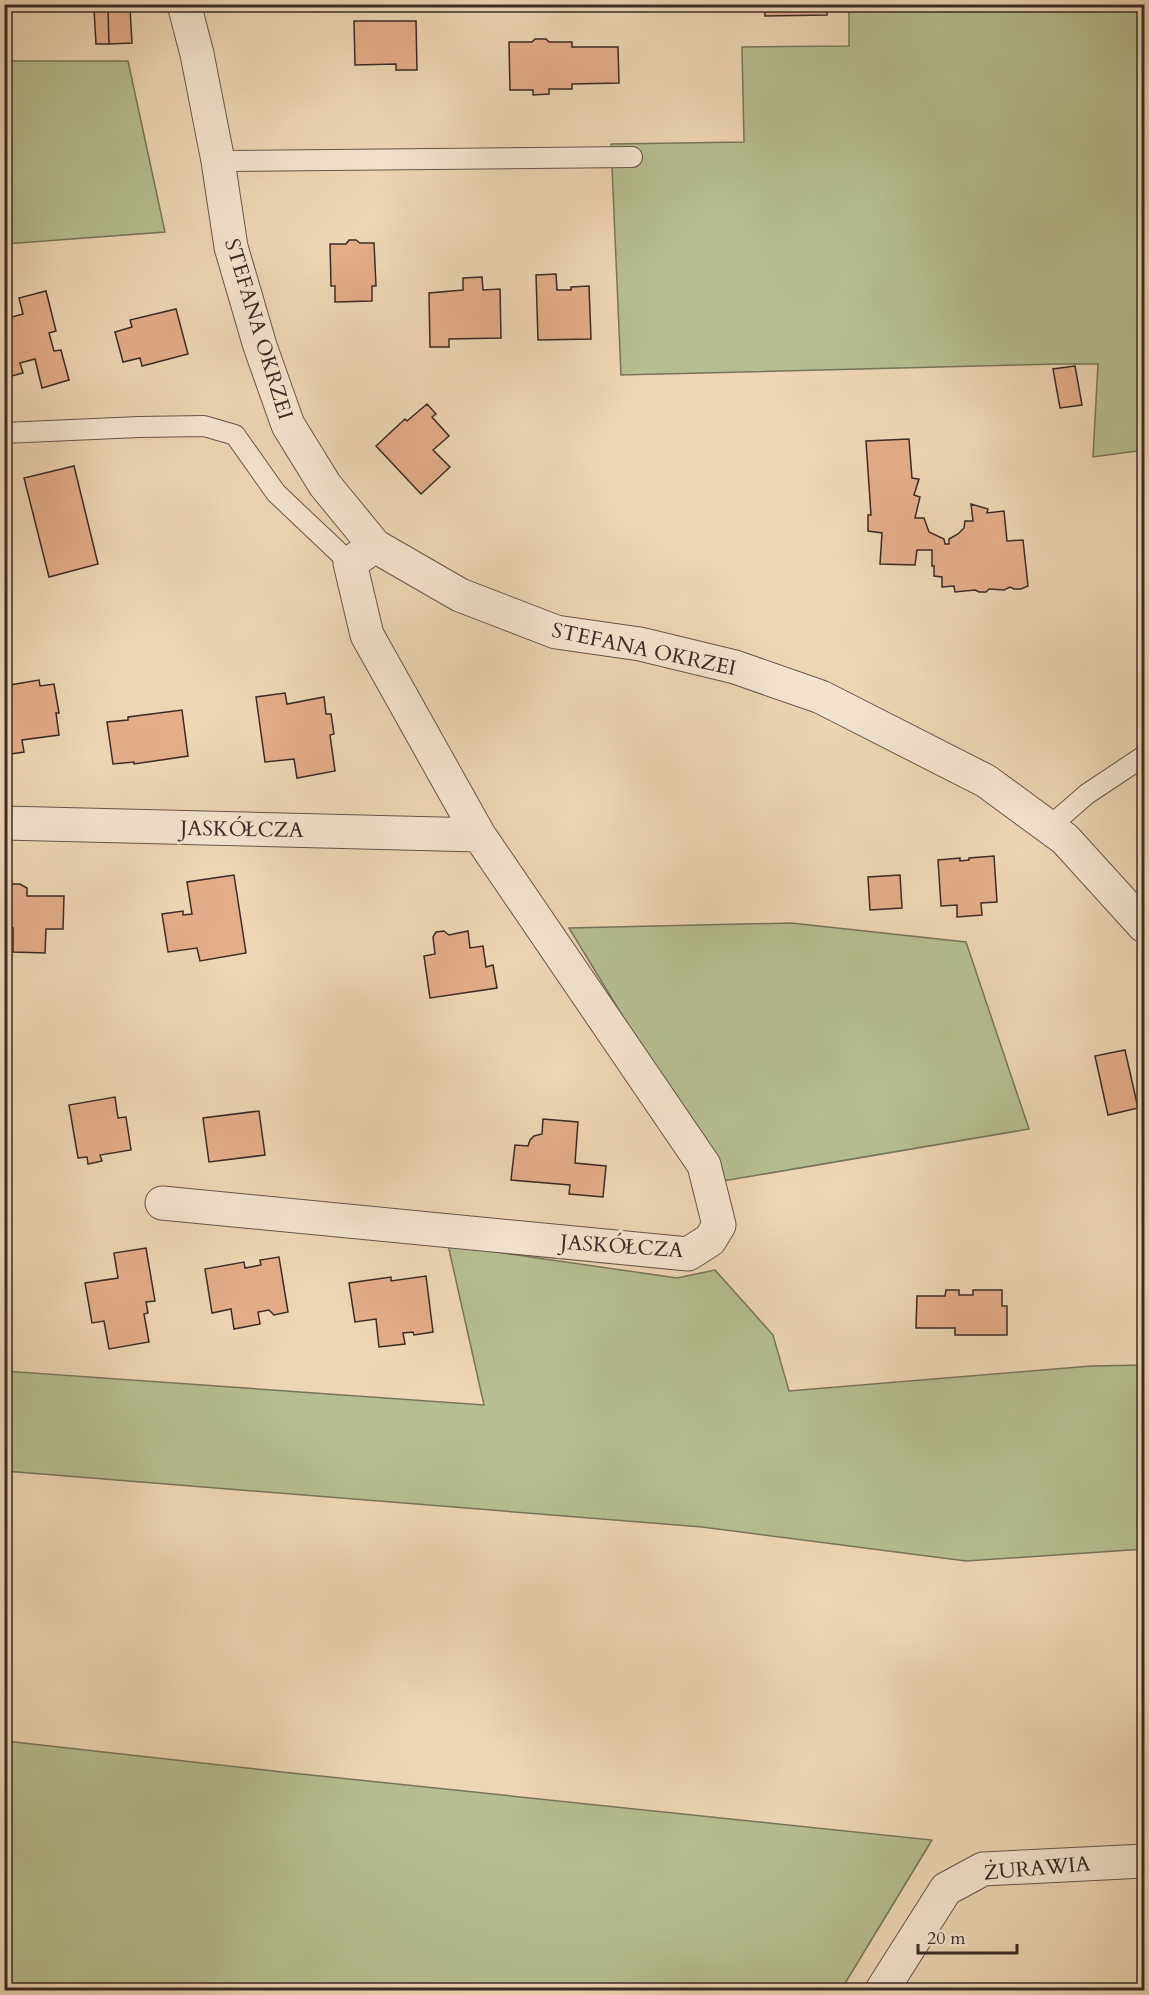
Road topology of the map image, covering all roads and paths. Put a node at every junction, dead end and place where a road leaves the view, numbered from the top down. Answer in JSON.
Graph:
{"nodes":[{"id":1,"x":184,"y":4,"type":"edge"},
{"id":2,"x":632,"y":157,"type":"dead end"},
{"id":3,"x":218,"y":161,"type":"junction"},
{"id":4,"x":4,"y":433,"type":"edge"},
{"id":5,"x":363,"y":555,"type":"junction"},
{"id":6,"x":1144,"y":756,"type":"edge"},
{"id":7,"x":4,"y":823,"type":"edge"},
{"id":8,"x":1049,"y":827,"type":"junction"},
{"id":9,"x":479,"y":836,"type":"junction"},
{"id":10,"x":1144,"y":926,"type":"edge"},
{"id":11,"x":162,"y":1203,"type":"dead end"},
{"id":12,"x":1144,"y":1861,"type":"edge"},
{"id":13,"x":882,"y":1990,"type":"edge"}],
"edges":[{"from":1,"to":3,"type":"street","name":"STEFANA OKRZEI"},
{"from":2,"to":3,"type":"lane"},
{"from":3,"to":5,"type":"street","name":"STEFANA OKRZEI"},
{"from":4,"to":5,"type":"lane"},
{"from":5,"to":8,"type":"street","name":"STEFANA OKRZEI"},
{"from":5,"to":9,"type":"street","name":"JASKÓŁCZA"},
{"from":6,"to":8,"type":"lane"},
{"from":7,"to":9,"type":"street","name":"JASKÓŁCZA"},
{"from":8,"to":10,"type":"street","name":"STEFANA OKRZEI"},
{"from":9,"to":11,"type":"street","name":"JASKÓŁCZA"},
{"from":12,"to":13,"type":"street","name":"ŻURAWIA"}]}
